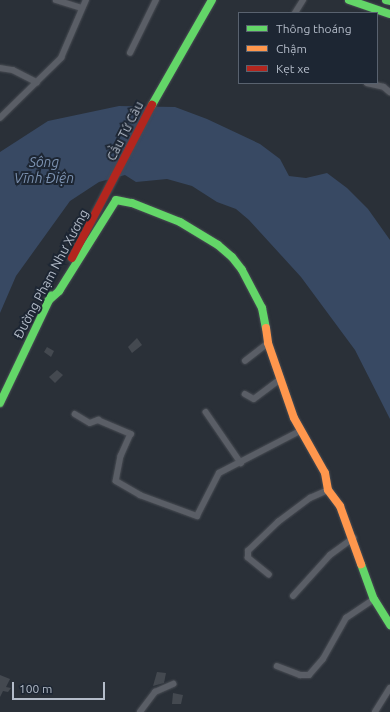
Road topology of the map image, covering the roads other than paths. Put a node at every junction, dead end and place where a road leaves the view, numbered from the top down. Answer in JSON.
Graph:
{"nodes":[{"id":1,"x":56,"y":0,"type":"edge"},
{"id":2,"x":86,"y":0,"type":"edge"},
{"id":3,"x":156,"y":0,"type":"edge"},
{"id":4,"x":212,"y":0,"type":"edge"},
{"id":5,"x":303,"y":0,"type":"edge"},
{"id":6,"x":349,"y":0,"type":"edge"},
{"id":7,"x":386,"y":0,"type":"edge"},
{"id":8,"x":390,"y":1,"type":"edge"},
{"id":9,"x":82,"y":8,"type":"junction"},
{"id":10,"x":295,"y":12,"type":"edge"},
{"id":11,"x":390,"y":14,"type":"edge"},
{"id":12,"x":130,"y":53,"type":"dead end"},
{"id":13,"x":0,"y":68,"type":"edge"},
{"id":14,"x":37,"y":82,"type":"junction"},
{"id":15,"x":371,"y":84,"type":"edge"},
{"id":16,"x":390,"y":92,"type":"edge"},
{"id":17,"x":0,"y":118,"type":"edge"},
{"id":18,"x":104,"y":200,"type":"joint"},
{"id":19,"x":48,"y":300,"type":"junction"},
{"id":20,"x":268,"y":343,"type":"junction"},
{"id":21,"x":245,"y":361,"type":"dead end"},
{"id":22,"x":279,"y":380,"type":"junction"},
{"id":23,"x":245,"y":394,"type":"dead end"},
{"id":24,"x":0,"y":403,"type":"edge"},
{"id":25,"x":206,"y":412,"type":"dead end"},
{"id":26,"x":76,"y":414,"type":"dead end"},
{"id":27,"x":300,"y":431,"type":"junction"},
{"id":28,"x":241,"y":463,"type":"junction"},
{"id":29,"x":328,"y":490,"type":"junction"},
{"id":30,"x":353,"y":538,"type":"junction"},
{"id":31,"x":269,"y":575,"type":"dead end"},
{"id":32,"x":293,"y":596,"type":"dead end"},
{"id":33,"x":374,"y":599,"type":"junction"},
{"id":34,"x":390,"y":625,"type":"edge"},
{"id":35,"x":277,"y":666,"type":"dead end"},
{"id":36,"x":173,"y":684,"type":"dead end"},
{"id":37,"x":390,"y":688,"type":"edge"},
{"id":38,"x":140,"y":712,"type":"edge"},
{"id":39,"x":375,"y":712,"type":"edge"}],
"edges":[{"from":1,"to":9,"type":"street"},
{"from":2,"to":9,"type":"street"},
{"from":3,"to":12,"type":"street"},
{"from":4,"to":18,"type":"main road","name":"Cầu Tứ Câu"},
{"from":5,"to":10,"type":"street"},
{"from":6,"to":11,"type":"main road"},
{"from":7,"to":8,"type":"main road"},
{"from":9,"to":14,"type":"street"},
{"from":13,"to":14,"type":"street"},
{"from":14,"to":17,"type":"street"},
{"from":15,"to":16,"type":"street"},
{"from":18,"to":19,"type":"main road","name":"Đường Phạm Như Xương"},
{"from":19,"to":20,"type":"main road"},
{"from":19,"to":24,"type":"main road","name":"Đường Phạm Như Xương"},
{"from":20,"to":21,"type":"street"},
{"from":20,"to":22,"type":"main road"},
{"from":22,"to":23,"type":"street"},
{"from":22,"to":27,"type":"main road"},
{"from":25,"to":28,"type":"street"},
{"from":26,"to":28,"type":"street"},
{"from":27,"to":28,"type":"street"},
{"from":27,"to":29,"type":"main road"},
{"from":29,"to":30,"type":"main road"},
{"from":29,"to":31,"type":"street"},
{"from":30,"to":32,"type":"street"},
{"from":30,"to":33,"type":"main road"},
{"from":33,"to":34,"type":"main road"},
{"from":33,"to":35,"type":"street"},
{"from":36,"to":38,"type":"street"},
{"from":37,"to":39,"type":"street"}]}
